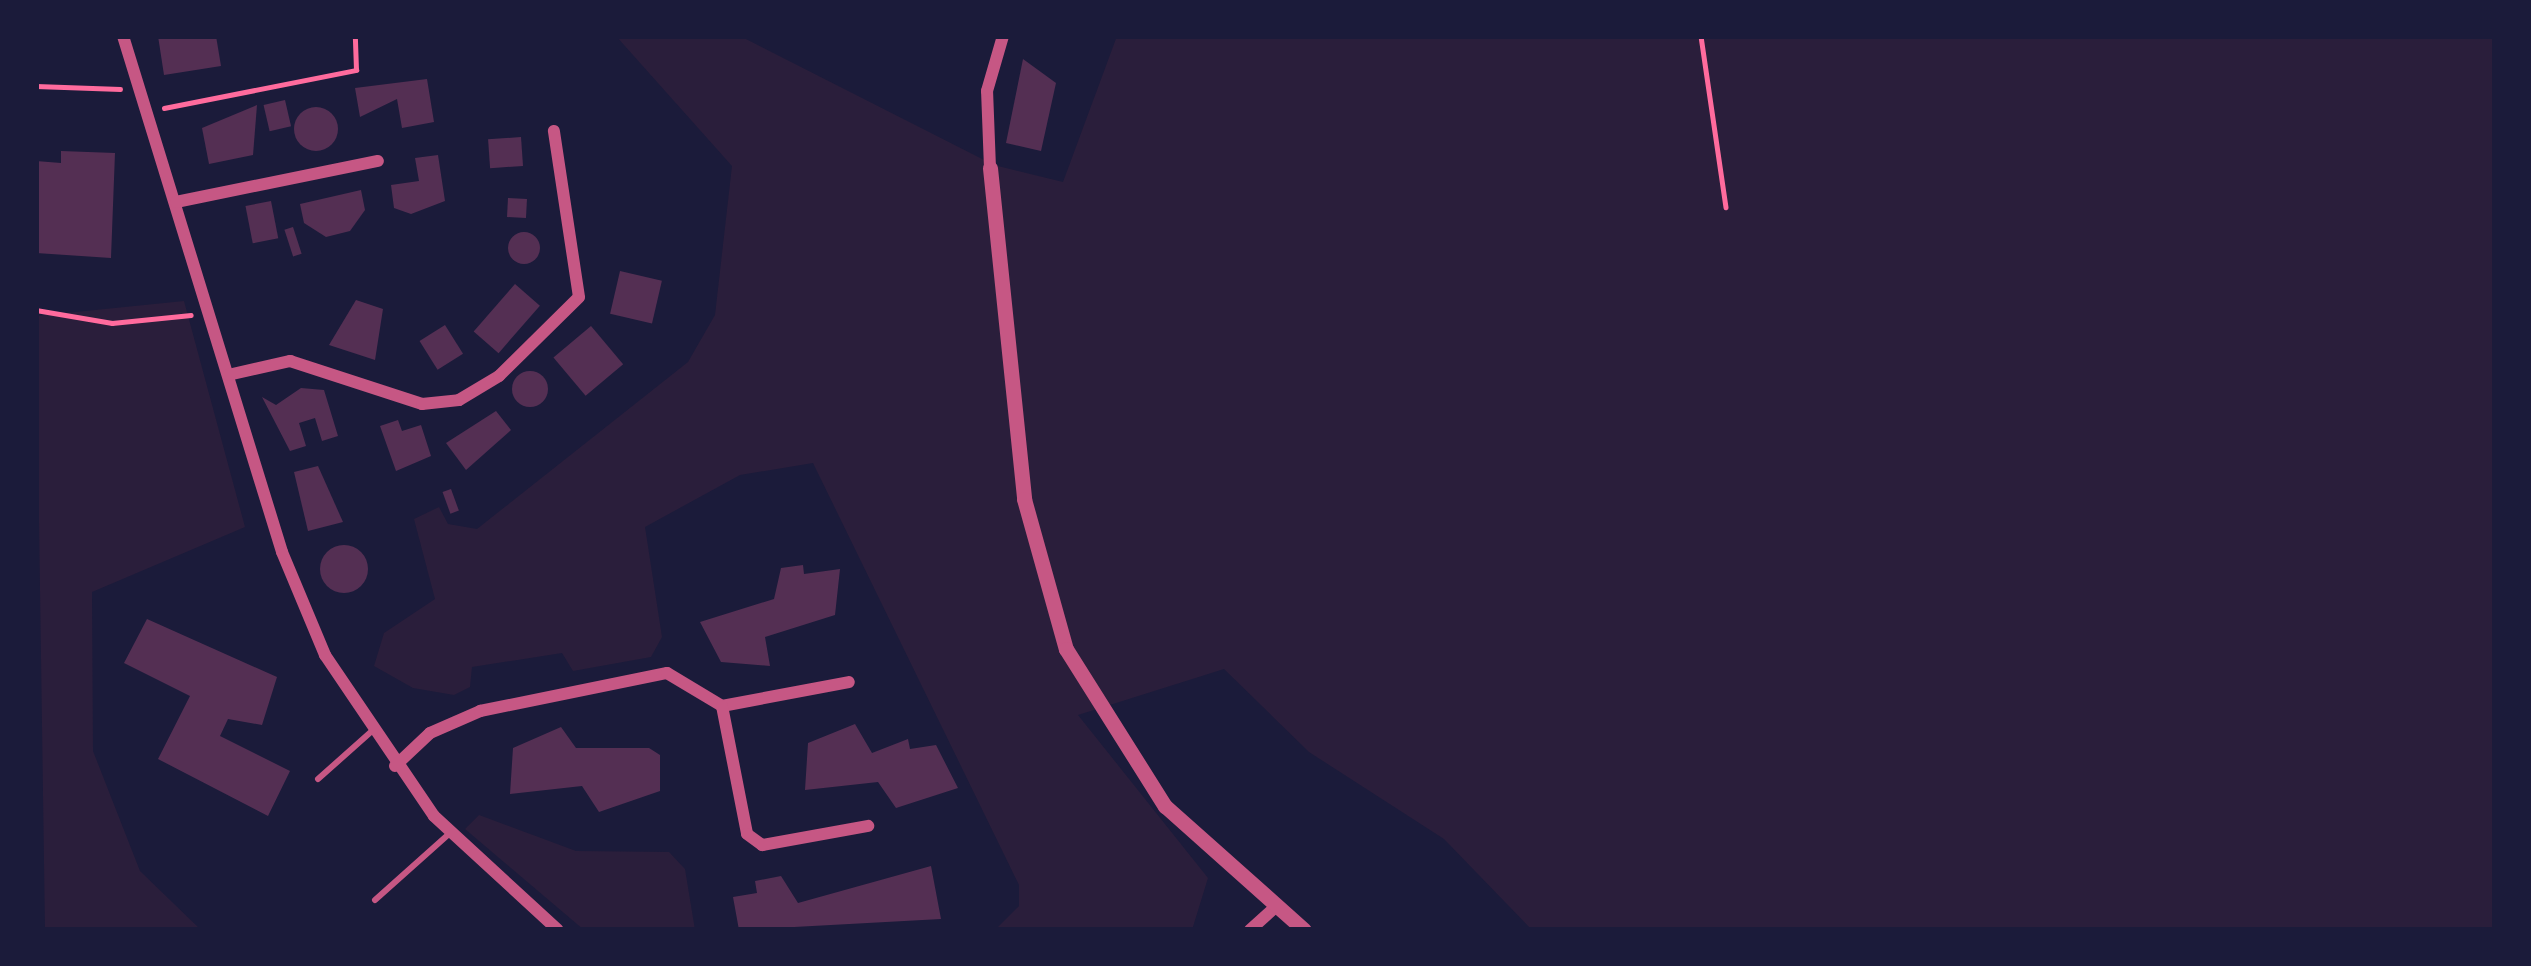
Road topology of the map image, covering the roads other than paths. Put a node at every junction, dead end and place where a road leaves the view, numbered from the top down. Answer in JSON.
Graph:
{"nodes":[{"id":1,"x":123,"y":36,"type":"edge"},
{"id":2,"x":1003,"y":36,"type":"edge"},
{"id":3,"x":554,"y":131,"type":"dead end"},
{"id":4,"x":378,"y":161,"type":"dead end"},
{"id":5,"x":990,"y":168,"type":"joint"},
{"id":6,"x":176,"y":202,"type":"junction"},
{"id":7,"x":228,"y":375,"type":"junction"},
{"id":8,"x":849,"y":682,"type":"dead end"},
{"id":9,"x":722,"y":706,"type":"junction"},
{"id":10,"x":370,"y":732,"type":"junction"},
{"id":11,"x":395,"y":766,"type":"junction"},
{"id":12,"x":318,"y":779,"type":"dead end"},
{"id":13,"x":868,"y":826,"type":"dead end"},
{"id":14,"x":450,"y":832,"type":"junction"},
{"id":15,"x":375,"y":900,"type":"dead end"},
{"id":16,"x":1277,"y":907,"type":"junction"},
{"id":17,"x":1301,"y":929,"type":"edge"},
{"id":18,"x":558,"y":930,"type":"edge"},
{"id":19,"x":1250,"y":930,"type":"edge"}],
"edges":[{"from":1,"to":6,"type":"street"},
{"from":2,"to":5,"type":"street"},
{"from":3,"to":7,"type":"street"},
{"from":4,"to":6,"type":"street"},
{"from":5,"to":16,"type":"street"},
{"from":6,"to":7,"type":"street"},
{"from":7,"to":10,"type":"street"},
{"from":8,"to":9,"type":"street"},
{"from":9,"to":11,"type":"street"},
{"from":9,"to":13,"type":"street"},
{"from":10,"to":11,"type":"street"},
{"from":10,"to":12,"type":"lane"},
{"from":11,"to":14,"type":"street"},
{"from":14,"to":15,"type":"lane"},
{"from":14,"to":18,"type":"street"},
{"from":16,"to":17,"type":"street"},
{"from":16,"to":19,"type":"street"}]}
